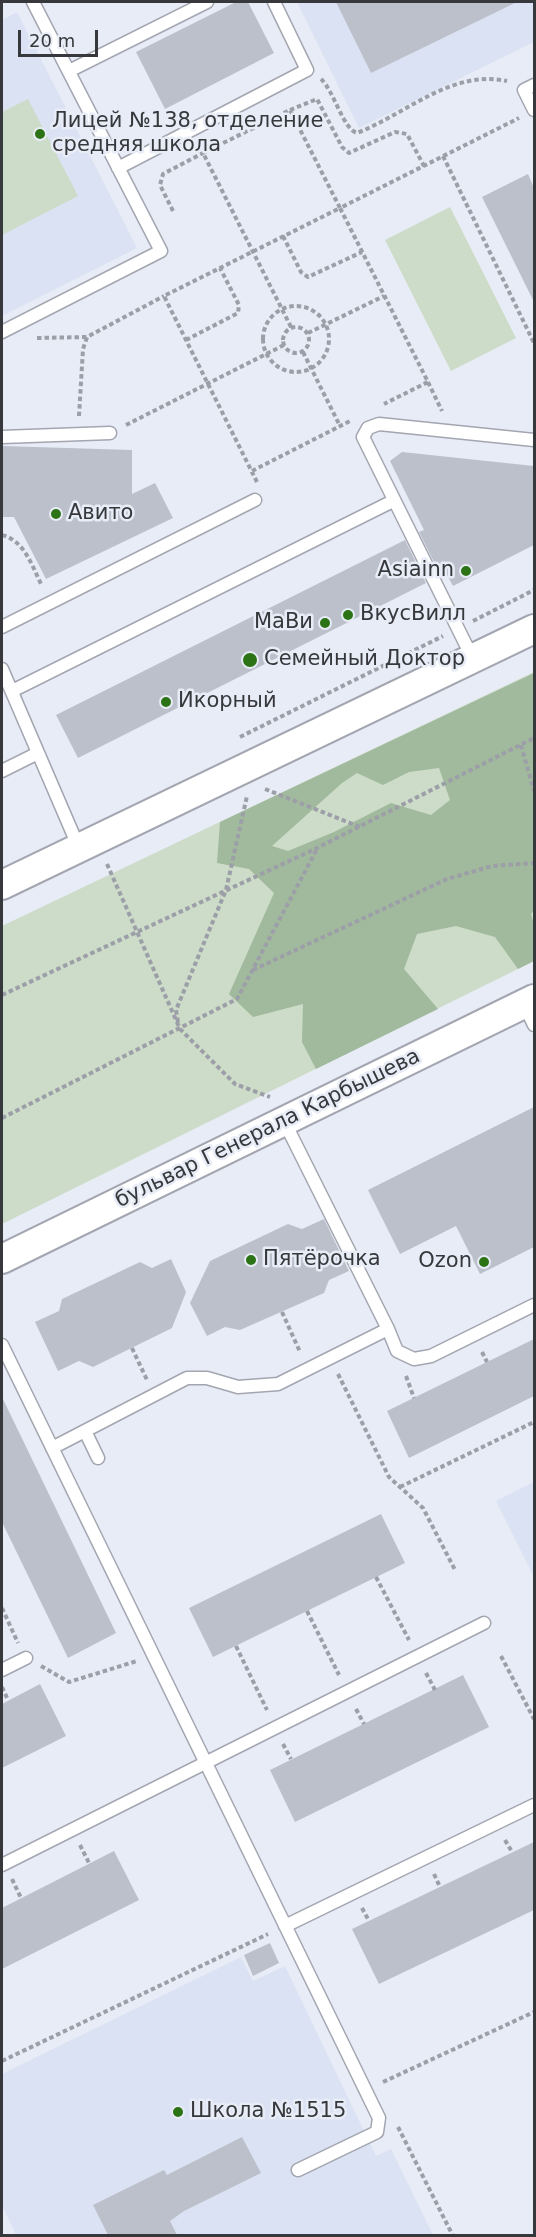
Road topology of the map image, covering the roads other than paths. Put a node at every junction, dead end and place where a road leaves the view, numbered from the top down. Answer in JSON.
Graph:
{"nodes":[{"id":1,"x":33,"y":2,"type":"edge"},
{"id":2,"x":207,"y":2,"type":"edge"},
{"id":3,"x":273,"y":2,"type":"edge"},
{"id":4,"x":69,"y":71,"type":"junction"},
{"id":5,"x":529,"y":88,"type":"edge"},
{"id":6,"x":530,"y":113,"type":"edge"},
{"id":7,"x":118,"y":168,"type":"junction"},
{"id":8,"x":2,"y":332,"type":"edge"},
{"id":9,"x":110,"y":433,"type":"road end"},
{"id":10,"x":2,"y":437,"type":"edge"},
{"id":11,"x":534,"y":440,"type":"edge"},
{"id":12,"x":255,"y":500,"type":"dead end"},
{"id":13,"x":393,"y":501,"type":"junction"},
{"id":14,"x":2,"y":627,"type":"edge"},
{"id":15,"x":534,"y":630,"type":"edge"},
{"id":16,"x":472,"y":659,"type":"junction"},
{"id":17,"x":2,"y":669,"type":"edge"},
{"id":18,"x":12,"y":691,"type":"junction"},
{"id":19,"x":38,"y":753,"type":"junction"},
{"id":20,"x":2,"y":771,"type":"edge"},
{"id":21,"x":90,"y":843,"type":"junction"},
{"id":22,"x":2,"y":885,"type":"edge"},
{"id":23,"x":531,"y":1009,"type":"edge"},
{"id":24,"x":295,"y":1116,"type":"junction"},
{"id":25,"x":2,"y":1259,"type":"edge"},
{"id":26,"x":534,"y":1305,"type":"edge"},
{"id":27,"x":388,"y":1329,"type":"junction"},
{"id":28,"x":2,"y":1345,"type":"edge"},
{"id":29,"x":85,"y":1431,"type":"junction"},
{"id":30,"x":52,"y":1448,"type":"junction"},
{"id":31,"x":98,"y":1458,"type":"dead end"},
{"id":32,"x":484,"y":1623,"type":"dead end"},
{"id":33,"x":26,"y":1658,"type":"road end"},
{"id":34,"x":2,"y":1670,"type":"edge"},
{"id":35,"x":207,"y":1764,"type":"junction"},
{"id":36,"x":534,"y":1805,"type":"edge"},
{"id":37,"x":2,"y":1865,"type":"edge"},
{"id":38,"x":285,"y":1926,"type":"junction"},
{"id":39,"x":298,"y":2170,"type":"dead end"}],
"edges":[{"from":1,"to":4,"type":"lane"},
{"from":2,"to":4,"type":"lane"},
{"from":3,"to":7,"type":"lane"},
{"from":4,"to":7,"type":"lane"},
{"from":5,"to":6,"type":"lane"},
{"from":7,"to":8,"type":"lane"},
{"from":9,"to":10,"type":"lane"},
{"from":11,"to":13,"type":"lane"},
{"from":12,"to":14,"type":"lane"},
{"from":13,"to":16,"type":"lane"},
{"from":13,"to":18,"type":"lane"},
{"from":15,"to":16,"type":"street"},
{"from":16,"to":21,"type":"street"},
{"from":17,"to":18,"type":"lane"},
{"from":18,"to":19,"type":"lane"},
{"from":19,"to":20,"type":"lane"},
{"from":19,"to":21,"type":"lane"},
{"from":21,"to":22,"type":"street"},
{"from":23,"to":24,"type":"street","name":"бульвар Генерала Карбышева"},
{"from":24,"to":25,"type":"street","name":"бульвар Генерала Карбышева"},
{"from":24,"to":27,"type":"lane"},
{"from":26,"to":27,"type":"lane"},
{"from":27,"to":29,"type":"lane"},
{"from":28,"to":30,"type":"lane"},
{"from":29,"to":30,"type":"lane"},
{"from":29,"to":31,"type":"lane"},
{"from":30,"to":35,"type":"lane"},
{"from":32,"to":35,"type":"lane"},
{"from":33,"to":34,"type":"lane"},
{"from":35,"to":37,"type":"lane"},
{"from":35,"to":38,"type":"lane"},
{"from":36,"to":38,"type":"lane"},
{"from":38,"to":39,"type":"lane"}]}
